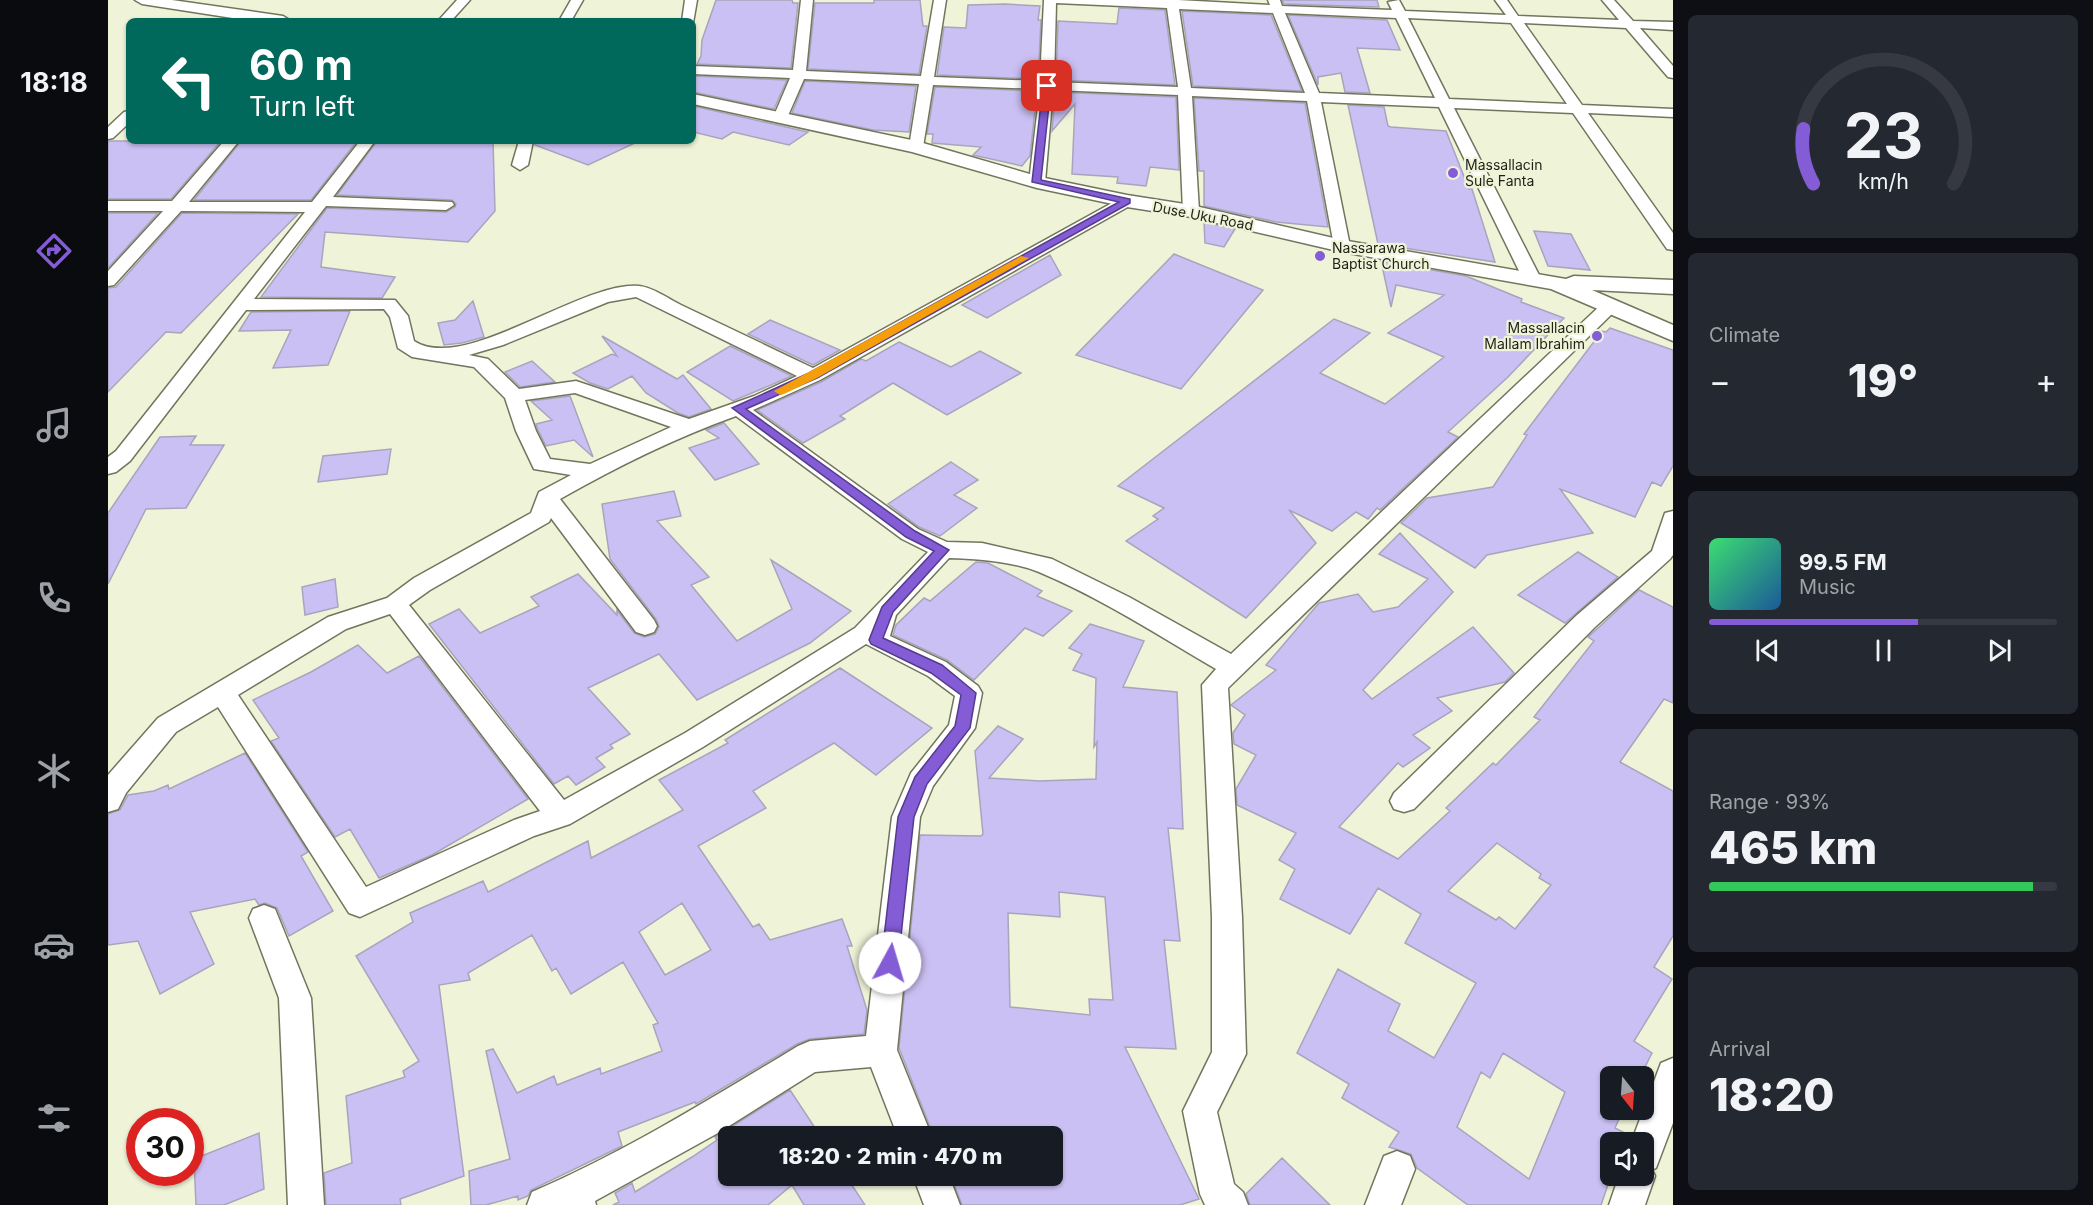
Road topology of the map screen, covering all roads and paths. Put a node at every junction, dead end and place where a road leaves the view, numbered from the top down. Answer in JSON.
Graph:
{"nodes":[{"id":1,"x":141,"y":0,"type":"edge"},
{"id":2,"x":464,"y":0,"type":"edge"},
{"id":3,"x":577,"y":0,"type":"edge"},
{"id":4,"x":691,"y":0,"type":"edge"},
{"id":5,"x":807,"y":0,"type":"edge"},
{"id":6,"x":940,"y":0,"type":"edge"},
{"id":7,"x":1050,"y":0,"type":"edge"},
{"id":8,"x":1058,"y":0,"type":"edge"},
{"id":9,"x":1393,"y":0,"type":"edge"},
{"id":10,"x":1502,"y":0,"type":"edge"},
{"id":11,"x":1608,"y":0,"type":"edge"},
{"id":12,"x":1173,"y":3,"type":"edge"},
{"id":13,"x":1276,"y":5,"type":"edge"},
{"id":14,"x":1400,"y":15,"type":"junction"},
{"id":15,"x":236,"y":18,"type":"edge"},
{"id":16,"x":447,"y":18,"type":"edge"},
{"id":17,"x":567,"y":18,"type":"edge"},
{"id":18,"x":688,"y":18,"type":"edge"},
{"id":19,"x":1515,"y":20,"type":"junction"},
{"id":20,"x":1630,"y":25,"type":"junction"},
{"id":21,"x":1673,"y":26,"type":"edge"},
{"id":22,"x":696,"y":70,"type":"edge"},
{"id":23,"x":799,"y":74,"type":"junction"},
{"id":24,"x":1673,"y":74,"type":"edge"},
{"id":25,"x":926,"y":81,"type":"junction"},
{"id":26,"x":1047,"y":86,"type":"junction"},
{"id":27,"x":1185,"y":91,"type":"junction"},
{"id":28,"x":1313,"y":96,"type":"junction"},
{"id":29,"x":696,"y":100,"type":"edge"},
{"id":30,"x":1443,"y":103,"type":"junction"},
{"id":31,"x":1579,"y":109,"type":"junction"},
{"id":32,"x":1673,"y":113,"type":"edge"},
{"id":33,"x":780,"y":118,"type":"junction"},
{"id":34,"x":126,"y":119,"type":"edge"},
{"id":35,"x":108,"y":135,"type":"edge"},
{"id":36,"x":229,"y":144,"type":"edge"},
{"id":37,"x":366,"y":144,"type":"edge"},
{"id":38,"x":525,"y":144,"type":"edge"},
{"id":39,"x":916,"y":147,"type":"junction"},
{"id":40,"x":520,"y":165,"type":"dead end"},
{"id":41,"x":1037,"y":182,"type":"junction"},
{"id":42,"x":1127,"y":201,"type":"junction"},
{"id":43,"x":318,"y":204,"type":"junction"},
{"id":44,"x":446,"y":205,"type":"dead end"},
{"id":45,"x":108,"y":206,"type":"edge"},
{"id":46,"x":176,"y":207,"type":"junction"},
{"id":47,"x":1191,"y":212,"type":"junction"},
{"id":48,"x":1673,"y":245,"type":"edge"},
{"id":49,"x":1342,"y":246,"type":"junction"},
{"id":50,"x":1531,"y":277,"type":"junction"},
{"id":51,"x":108,"y":281,"type":"edge"},
{"id":52,"x":1557,"y":283,"type":"junction"},
{"id":53,"x":1673,"y":287,"type":"edge"},
{"id":54,"x":240,"y":305,"type":"junction"},
{"id":55,"x":1610,"y":306,"type":"junction"},
{"id":56,"x":1673,"y":334,"type":"edge"},
{"id":57,"x":445,"y":355,"type":"junction"},
{"id":58,"x":813,"y":376,"type":"junction"},
{"id":59,"x":514,"y":396,"type":"junction"},
{"id":60,"x":738,"y":408,"type":"junction"},
{"id":61,"x":689,"y":426,"type":"junction"},
{"id":62,"x":116,"y":461,"type":"edge"},
{"id":63,"x":593,"y":471,"type":"junction"},
{"id":64,"x":108,"y":478,"type":"edge"},
{"id":65,"x":547,"y":497,"type":"junction"},
{"id":66,"x":1673,"y":518,"type":"edge"},
{"id":67,"x":943,"y":550,"type":"junction"},
{"id":68,"x":1668,"y":556,"type":"edge"},
{"id":69,"x":395,"y":604,"type":"junction"},
{"id":70,"x":887,"y":610,"type":"junction"},
{"id":71,"x":645,"y":626,"type":"dead end"},
{"id":72,"x":1233,"y":668,"type":"junction"},
{"id":73,"x":222,"y":691,"type":"junction"},
{"id":74,"x":108,"y":801,"type":"edge"},
{"id":75,"x":1404,"y":801,"type":"dead end"},
{"id":76,"x":560,"y":816,"type":"junction"},
{"id":77,"x":264,"y":918,"type":"dead end"},
{"id":78,"x":881,"y":1050,"type":"junction"},
{"id":79,"x":1673,"y":1074,"type":"edge"},
{"id":80,"x":911,"y":1126,"type":"edge"},
{"id":81,"x":1652,"y":1132,"type":"edge"},
{"id":82,"x":1397,"y":1169,"type":"dead end"},
{"id":83,"x":935,"y":1186,"type":"edge"},
{"id":84,"x":1634,"y":1186,"type":"edge"},
{"id":85,"x":566,"y":1201,"type":"edge"},
{"id":86,"x":306,"y":1205,"type":"edge"},
{"id":87,"x":942,"y":1205,"type":"edge"},
{"id":88,"x":1230,"y":1205,"type":"edge"},
{"id":89,"x":1383,"y":1205,"type":"edge"},
{"id":90,"x":1627,"y":1205,"type":"edge"}],
"edges":[{"from":1,"to":15,"type":"street"},
{"from":2,"to":16,"type":"street"},
{"from":3,"to":17,"type":"street"},
{"from":4,"to":18,"type":"street"},
{"from":5,"to":23,"type":"street"},
{"from":6,"to":25,"type":"street"},
{"from":7,"to":26,"type":"street"},
{"from":8,"to":12,"type":"street"},
{"from":9,"to":14,"type":"street"},
{"from":10,"to":19,"type":"street"},
{"from":11,"to":20,"type":"street"},
{"from":12,"to":13,"type":"street"},
{"from":12,"to":27,"type":"street"},
{"from":13,"to":14,"type":"street"},
{"from":13,"to":28,"type":"street"},
{"from":14,"to":19,"type":"street"},
{"from":14,"to":30,"type":"street"},
{"from":19,"to":20,"type":"street"},
{"from":19,"to":31,"type":"street"},
{"from":20,"to":21,"type":"street"},
{"from":20,"to":24,"type":"street"},
{"from":22,"to":23,"type":"street"},
{"from":23,"to":25,"type":"street"},
{"from":23,"to":33,"type":"street"},
{"from":25,"to":26,"type":"street"},
{"from":25,"to":39,"type":"street"},
{"from":26,"to":27,"type":"street"},
{"from":26,"to":41,"type":"street"},
{"from":27,"to":28,"type":"street"},
{"from":27,"to":47,"type":"street"},
{"from":28,"to":30,"type":"street"},
{"from":28,"to":49,"type":"street"},
{"from":29,"to":33,"type":"street","name":"Duse Uku Road"},
{"from":30,"to":31,"type":"street"},
{"from":30,"to":50,"type":"street"},
{"from":31,"to":32,"type":"street"},
{"from":31,"to":48,"type":"street"},
{"from":33,"to":39,"type":"street","name":"Duse Uku Road"},
{"from":34,"to":35,"type":"street"},
{"from":36,"to":46,"type":"street"},
{"from":37,"to":43,"type":"street"},
{"from":38,"to":40,"type":"street"},
{"from":39,"to":41,"type":"street","name":"Duse Uku Road"},
{"from":41,"to":42,"type":"street","name":"Duse Uku Road"},
{"from":42,"to":47,"type":"street","name":"Duse Uku Road"},
{"from":42,"to":58,"type":"street"},
{"from":43,"to":44,"type":"street"},
{"from":43,"to":46,"type":"street"},
{"from":43,"to":54,"type":"street"},
{"from":45,"to":46,"type":"street"},
{"from":46,"to":51,"type":"street"},
{"from":47,"to":49,"type":"street","name":"Duse Uku Road"},
{"from":49,"to":50,"type":"street","name":"Duse Uku Road"},
{"from":50,"to":52,"type":"street","name":"Duse Uku Road"},
{"from":52,"to":53,"type":"street"},
{"from":52,"to":55,"type":"street","name":"Duse Uku Road"},
{"from":54,"to":57,"type":"street"},
{"from":54,"to":62,"type":"street"},
{"from":55,"to":56,"type":"street","name":"Duse Uku Road"},
{"from":55,"to":72,"type":"street"},
{"from":57,"to":58,"type":"street"},
{"from":57,"to":59,"type":"street"},
{"from":58,"to":60,"type":"street"},
{"from":59,"to":61,"type":"street"},
{"from":59,"to":63,"type":"street"},
{"from":60,"to":61,"type":"street"},
{"from":60,"to":67,"type":"street"},
{"from":61,"to":63,"type":"street"},
{"from":62,"to":64,"type":"street"},
{"from":63,"to":65,"type":"street"},
{"from":65,"to":69,"type":"street"},
{"from":65,"to":71,"type":"street"},
{"from":66,"to":68,"type":"street"},
{"from":67,"to":70,"type":"street"},
{"from":67,"to":72,"type":"street"},
{"from":68,"to":75,"type":"street"},
{"from":69,"to":73,"type":"street"},
{"from":69,"to":76,"type":"street"},
{"from":70,"to":76,"type":"street"},
{"from":70,"to":78,"type":"street"},
{"from":72,"to":88,"type":"street"},
{"from":73,"to":74,"type":"street"},
{"from":73,"to":76,"type":"street"},
{"from":77,"to":86,"type":"street"},
{"from":78,"to":80,"type":"street"},
{"from":78,"to":85,"type":"street"},
{"from":79,"to":81,"type":"street"},
{"from":82,"to":89,"type":"street"},
{"from":83,"to":87,"type":"street"},
{"from":84,"to":90,"type":"street"}]}
